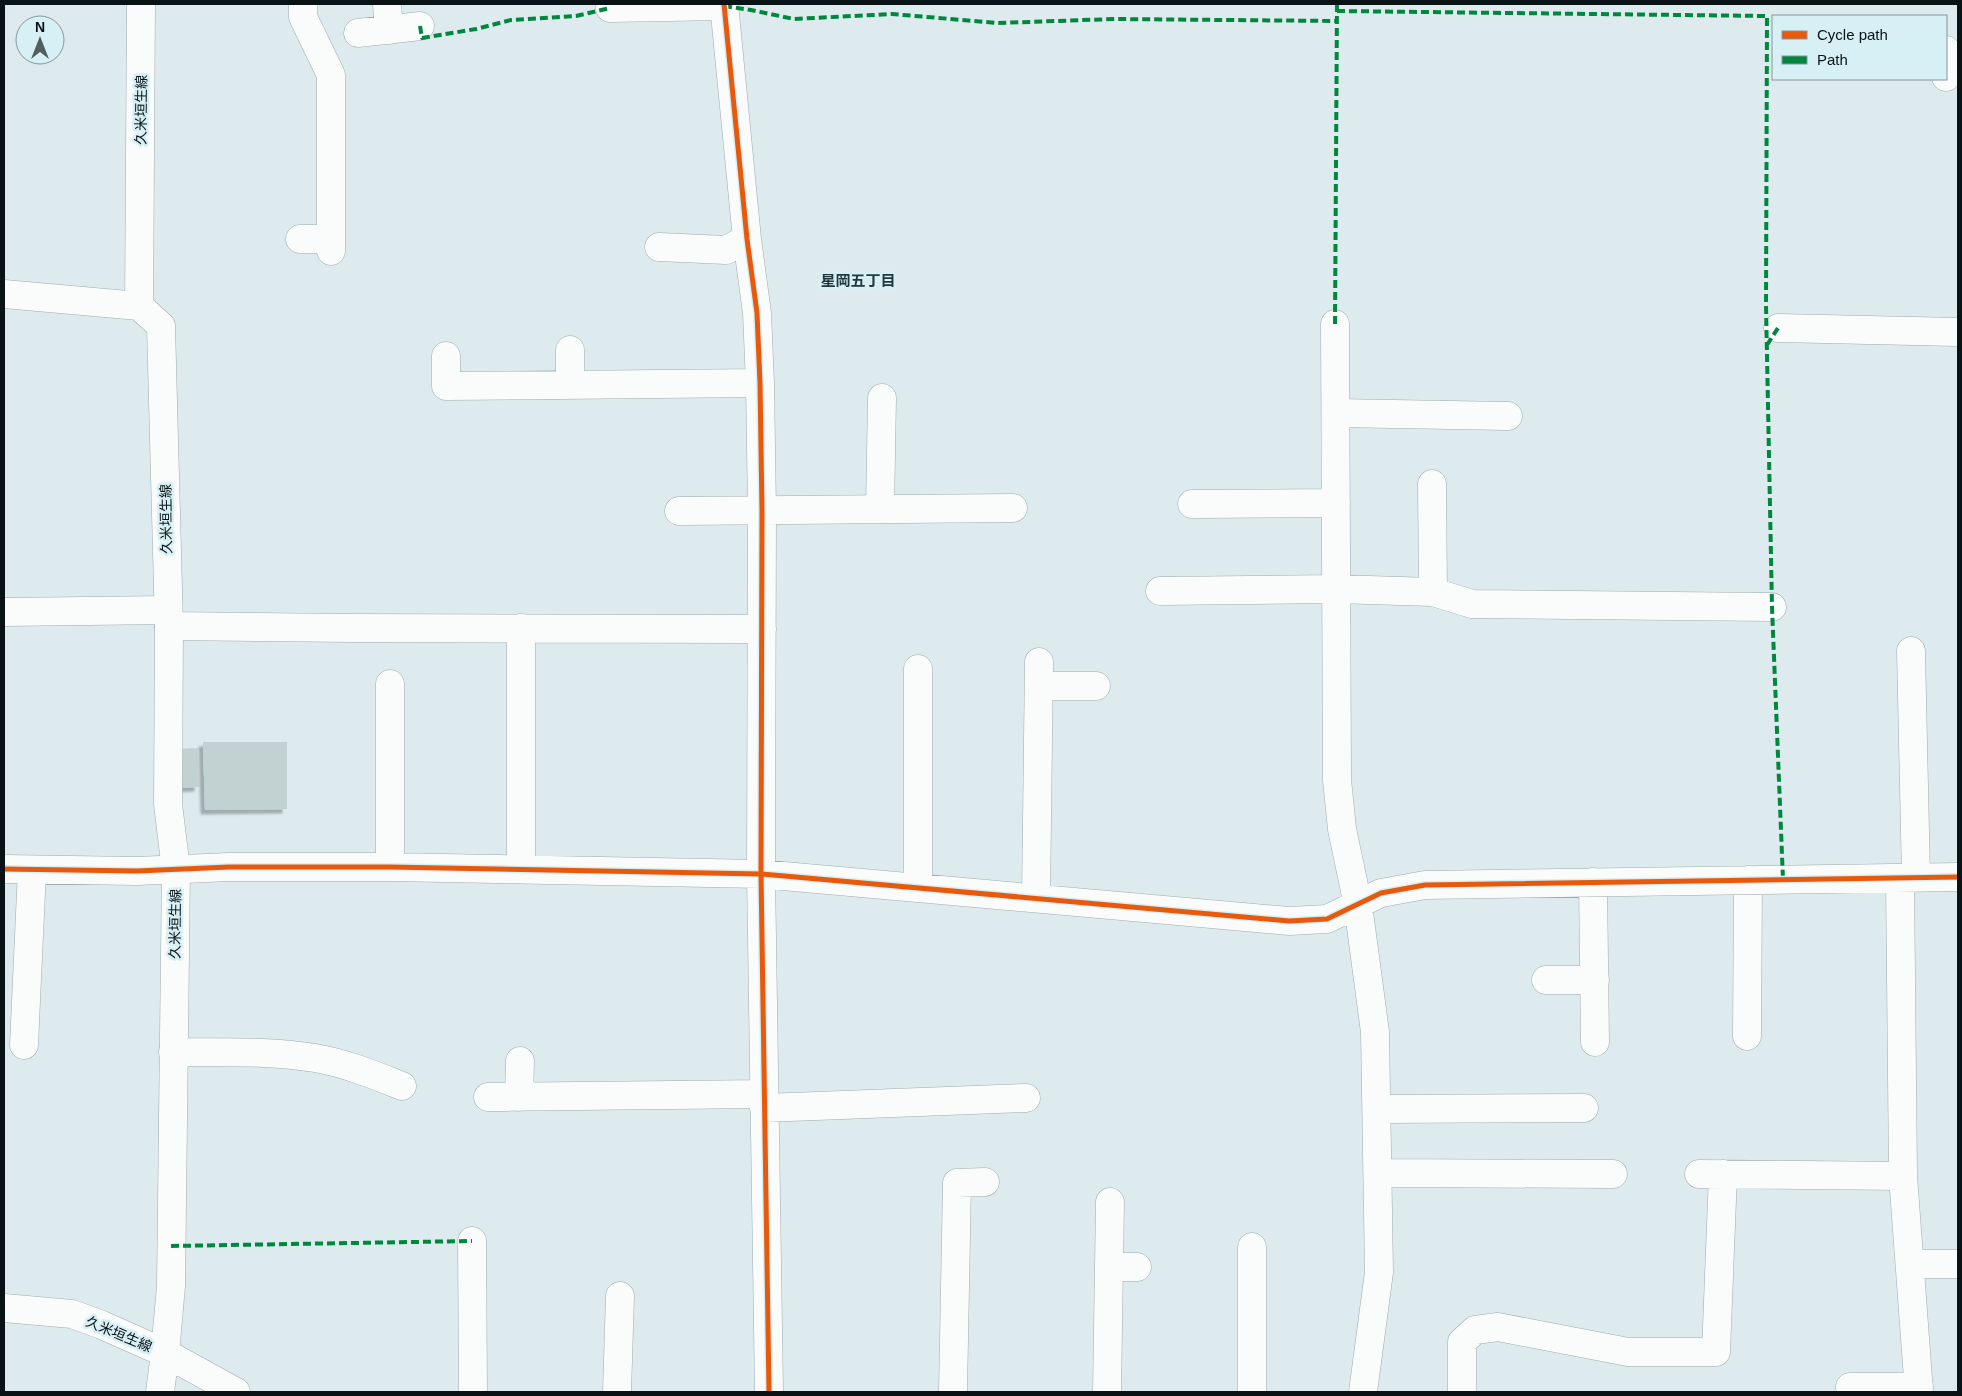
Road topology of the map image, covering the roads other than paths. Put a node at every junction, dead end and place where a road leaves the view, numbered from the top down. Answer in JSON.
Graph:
{"nodes":[{"id":1,"x":141,"y":4,"type":"edge"},
{"id":2,"x":303,"y":4,"type":"edge"},
{"id":3,"x":724,"y":5,"type":"edge"},
{"id":4,"x":610,"y":8,"type":"dead end"},
{"id":5,"x":388,"y":17,"type":"edge"},
{"id":6,"x":420,"y":26,"type":"dead end"},
{"id":7,"x":358,"y":33,"type":"dead end"},
{"id":8,"x":300,"y":239,"type":"dead end"},
{"id":9,"x":748,"y":239,"type":"junction"},
{"id":10,"x":659,"y":247,"type":"dead end"},
{"id":11,"x":4,"y":294,"type":"edge"},
{"id":12,"x":139,"y":306,"type":"junction"},
{"id":13,"x":1335,"y":324,"type":"dead end"},
{"id":14,"x":1778,"y":328,"type":"dead end"},
{"id":15,"x":1958,"y":332,"type":"edge"},
{"id":16,"x":570,"y":350,"type":"dead end"},
{"id":17,"x":446,"y":356,"type":"dead end"},
{"id":18,"x":760,"y":383,"type":"junction"},
{"id":19,"x":570,"y":385,"type":"junction"},
{"id":20,"x":882,"y":398,"type":"dead end"},
{"id":21,"x":1336,"y":413,"type":"junction"},
{"id":22,"x":1508,"y":416,"type":"dead end"},
{"id":23,"x":1432,"y":484,"type":"dead end"},
{"id":24,"x":1192,"y":504,"type":"dead end"},
{"id":25,"x":1336,"y":504,"type":"junction"},
{"id":26,"x":1013,"y":508,"type":"dead end"},
{"id":27,"x":880,"y":509,"type":"junction"},
{"id":28,"x":762,"y":510,"type":"junction"},
{"id":29,"x":679,"y":511,"type":"dead end"},
{"id":30,"x":1336,"y":589,"type":"junction"},
{"id":31,"x":1160,"y":591,"type":"dead end"},
{"id":32,"x":1433,"y":592,"type":"junction"},
{"id":33,"x":1772,"y":607,"type":"dead end"},
{"id":34,"x":4,"y":612,"type":"edge"},
{"id":35,"x":168,"y":618,"type":"junction"},
{"id":36,"x":520,"y":628,"type":"junction"},
{"id":37,"x":762,"y":629,"type":"junction"},
{"id":38,"x":1911,"y":651,"type":"dead end"},
{"id":39,"x":918,"y":669,"type":"dead end"},
{"id":40,"x":390,"y":684,"type":"dead end"},
{"id":41,"x":1096,"y":686,"type":"dead end"},
{"id":42,"x":390,"y":867,"type":"junction"},
{"id":43,"x":4,"y":869,"type":"edge"},
{"id":44,"x":520,"y":869,"type":"junction"},
{"id":45,"x":32,"y":870,"type":"junction"},
{"id":46,"x":176,"y":870,"type":"junction"},
{"id":47,"x":760,"y":874,"type":"junction"},
{"id":48,"x":1958,"y":876,"type":"edge"},
{"id":49,"x":1908,"y":878,"type":"junction"},
{"id":50,"x":1748,"y":880,"type":"junction"},
{"id":51,"x":1593,"y":882,"type":"junction"},
{"id":52,"x":918,"y":888,"type":"junction"},
{"id":53,"x":1036,"y":898,"type":"junction"},
{"id":54,"x":1358,"y":905,"type":"junction"},
{"id":55,"x":1546,"y":980,"type":"dead end"},
{"id":56,"x":1595,"y":980,"type":"junction"},
{"id":57,"x":1747,"y":1036,"type":"dead end"},
{"id":58,"x":1595,"y":1042,"type":"dead end"},
{"id":59,"x":24,"y":1045,"type":"dead end"},
{"id":60,"x":173,"y":1052,"type":"junction"},
{"id":61,"x":520,"y":1061,"type":"dead end"},
{"id":62,"x":402,"y":1086,"type":"dead end"},
{"id":63,"x":488,"y":1097,"type":"dead end"},
{"id":64,"x":519,"y":1097,"type":"junction"},
{"id":65,"x":1026,"y":1098,"type":"dead end"},
{"id":66,"x":764,"y":1101,"type":"junction"},
{"id":67,"x":1584,"y":1108,"type":"dead end"},
{"id":68,"x":1377,"y":1109,"type":"junction"},
{"id":69,"x":1378,"y":1173,"type":"junction"},
{"id":70,"x":1613,"y":1174,"type":"dead end"},
{"id":71,"x":1904,"y":1176,"type":"junction"},
{"id":72,"x":985,"y":1182,"type":"dead end"},
{"id":73,"x":1110,"y":1202,"type":"dead end"},
{"id":74,"x":472,"y":1241,"type":"dead end"},
{"id":75,"x":1252,"y":1247,"type":"dead end"},
{"id":76,"x":1910,"y":1264,"type":"junction"},
{"id":77,"x":1958,"y":1264,"type":"edge"},
{"id":78,"x":1110,"y":1267,"type":"junction"},
{"id":79,"x":1137,"y":1267,"type":"dead end"},
{"id":80,"x":620,"y":1296,"type":"dead end"},
{"id":81,"x":4,"y":1308,"type":"edge"},
{"id":82,"x":165,"y":1353,"type":"junction"},
{"id":83,"x":1850,"y":1386,"type":"dead end"},
{"id":84,"x":1919,"y":1389,"type":"edge"},
{"id":85,"x":160,"y":1392,"type":"edge"},
{"id":86,"x":236,"y":1392,"type":"edge"},
{"id":87,"x":473,"y":1392,"type":"edge"},
{"id":88,"x":617,"y":1392,"type":"edge"},
{"id":89,"x":769,"y":1392,"type":"edge"},
{"id":90,"x":953,"y":1392,"type":"edge"},
{"id":91,"x":1107,"y":1392,"type":"edge"},
{"id":92,"x":1252,"y":1392,"type":"edge"},
{"id":93,"x":1363,"y":1392,"type":"edge"},
{"id":94,"x":1462,"y":1392,"type":"edge"}],
"edges":[{"from":1,"to":12,"type":"street","name":"久米垣生線"},
{"from":2,"to":8,"type":"street"},
{"from":3,"to":4,"type":"street"},
{"from":3,"to":9,"type":"street"},
{"from":5,"to":6,"type":"street"},
{"from":5,"to":7,"type":"street"},
{"from":9,"to":10,"type":"street"},
{"from":9,"to":18,"type":"street"},
{"from":11,"to":12,"type":"street"},
{"from":12,"to":35,"type":"street","name":"久米垣生線"},
{"from":13,"to":21,"type":"street"},
{"from":14,"to":15,"type":"street"},
{"from":16,"to":19,"type":"street"},
{"from":17,"to":19,"type":"street"},
{"from":18,"to":19,"type":"street"},
{"from":18,"to":28,"type":"street"},
{"from":20,"to":27,"type":"street"},
{"from":21,"to":22,"type":"street"},
{"from":21,"to":25,"type":"street"},
{"from":23,"to":32,"type":"street"},
{"from":24,"to":25,"type":"street"},
{"from":25,"to":30,"type":"street"},
{"from":26,"to":27,"type":"street"},
{"from":27,"to":28,"type":"street"},
{"from":28,"to":29,"type":"street"},
{"from":28,"to":37,"type":"street"},
{"from":30,"to":31,"type":"street"},
{"from":30,"to":32,"type":"street"},
{"from":30,"to":54,"type":"street"},
{"from":32,"to":33,"type":"street"},
{"from":34,"to":35,"type":"street"},
{"from":35,"to":36,"type":"street"},
{"from":35,"to":46,"type":"street","name":"久米垣生線"},
{"from":36,"to":37,"type":"street"},
{"from":36,"to":44,"type":"street"},
{"from":37,"to":47,"type":"street"},
{"from":38,"to":49,"type":"street"},
{"from":39,"to":52,"type":"street"},
{"from":40,"to":42,"type":"street"},
{"from":41,"to":53,"type":"street"},
{"from":42,"to":44,"type":"street"},
{"from":42,"to":46,"type":"street"},
{"from":43,"to":45,"type":"street"},
{"from":44,"to":47,"type":"street"},
{"from":45,"to":46,"type":"street"},
{"from":45,"to":59,"type":"street"},
{"from":46,"to":60,"type":"street","name":"久米垣生線"},
{"from":47,"to":52,"type":"street"},
{"from":47,"to":66,"type":"street"},
{"from":48,"to":49,"type":"street"},
{"from":49,"to":50,"type":"street"},
{"from":49,"to":71,"type":"street"},
{"from":50,"to":51,"type":"street"},
{"from":50,"to":57,"type":"street"},
{"from":51,"to":54,"type":"street"},
{"from":51,"to":56,"type":"street"},
{"from":52,"to":53,"type":"street"},
{"from":53,"to":54,"type":"street"},
{"from":54,"to":68,"type":"street"},
{"from":55,"to":56,"type":"street"},
{"from":56,"to":58,"type":"street"},
{"from":60,"to":62,"type":"street"},
{"from":60,"to":82,"type":"street","name":"久米垣生線"},
{"from":61,"to":64,"type":"street"},
{"from":63,"to":64,"type":"street"},
{"from":64,"to":66,"type":"street"},
{"from":65,"to":66,"type":"street"},
{"from":66,"to":89,"type":"street"},
{"from":67,"to":68,"type":"street"},
{"from":68,"to":69,"type":"street"},
{"from":69,"to":70,"type":"street"},
{"from":69,"to":93,"type":"street"},
{"from":71,"to":76,"type":"street"},
{"from":71,"to":94,"type":"street"},
{"from":72,"to":90,"type":"street"},
{"from":73,"to":78,"type":"street"},
{"from":74,"to":87,"type":"street"},
{"from":75,"to":92,"type":"street"},
{"from":76,"to":77,"type":"street"},
{"from":76,"to":84,"type":"street"},
{"from":78,"to":79,"type":"street"},
{"from":78,"to":91,"type":"street"},
{"from":80,"to":88,"type":"street"},
{"from":81,"to":82,"type":"street","name":"久米垣生線"},
{"from":82,"to":85,"type":"street"},
{"from":82,"to":86,"type":"street"},
{"from":83,"to":84,"type":"street"}]}
